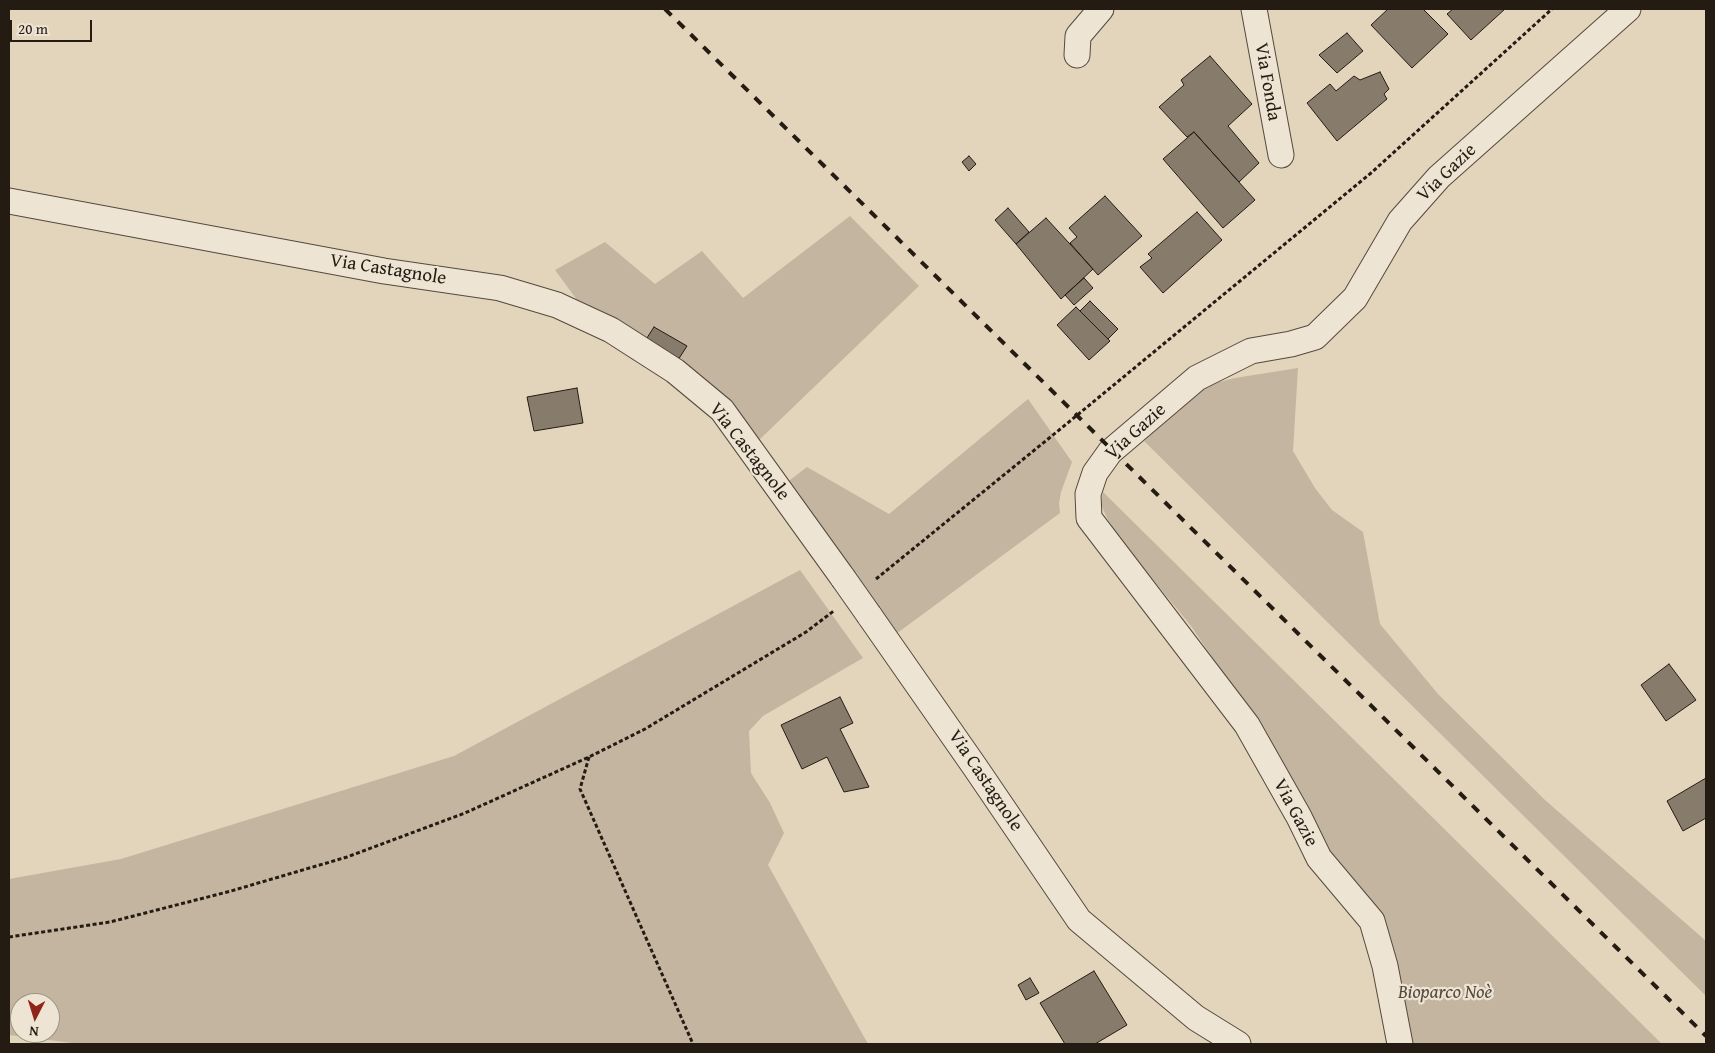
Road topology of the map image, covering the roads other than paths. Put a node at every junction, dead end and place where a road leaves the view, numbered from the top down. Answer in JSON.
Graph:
{"nodes":[{"id":1,"x":1101,"y":9,"type":"edge"},
{"id":2,"x":1254,"y":9,"type":"edge"},
{"id":3,"x":1628,"y":9,"type":"edge"},
{"id":4,"x":1077,"y":55,"type":"dead end"},
{"id":5,"x":1281,"y":155,"type":"dead end"},
{"id":6,"x":9,"y":201,"type":"edge"},
{"id":7,"x":1238,"y":1044,"type":"edge"},
{"id":8,"x":1400,"y":1044,"type":"edge"}],
"edges":[{"from":1,"to":4,"type":"street"},
{"from":2,"to":5,"type":"street","name":"Via Fonda"},
{"from":3,"to":8,"type":"street","name":"Via Gazie"},
{"from":6,"to":7,"type":"street","name":"Via Castagnole","bridge":true}]}
